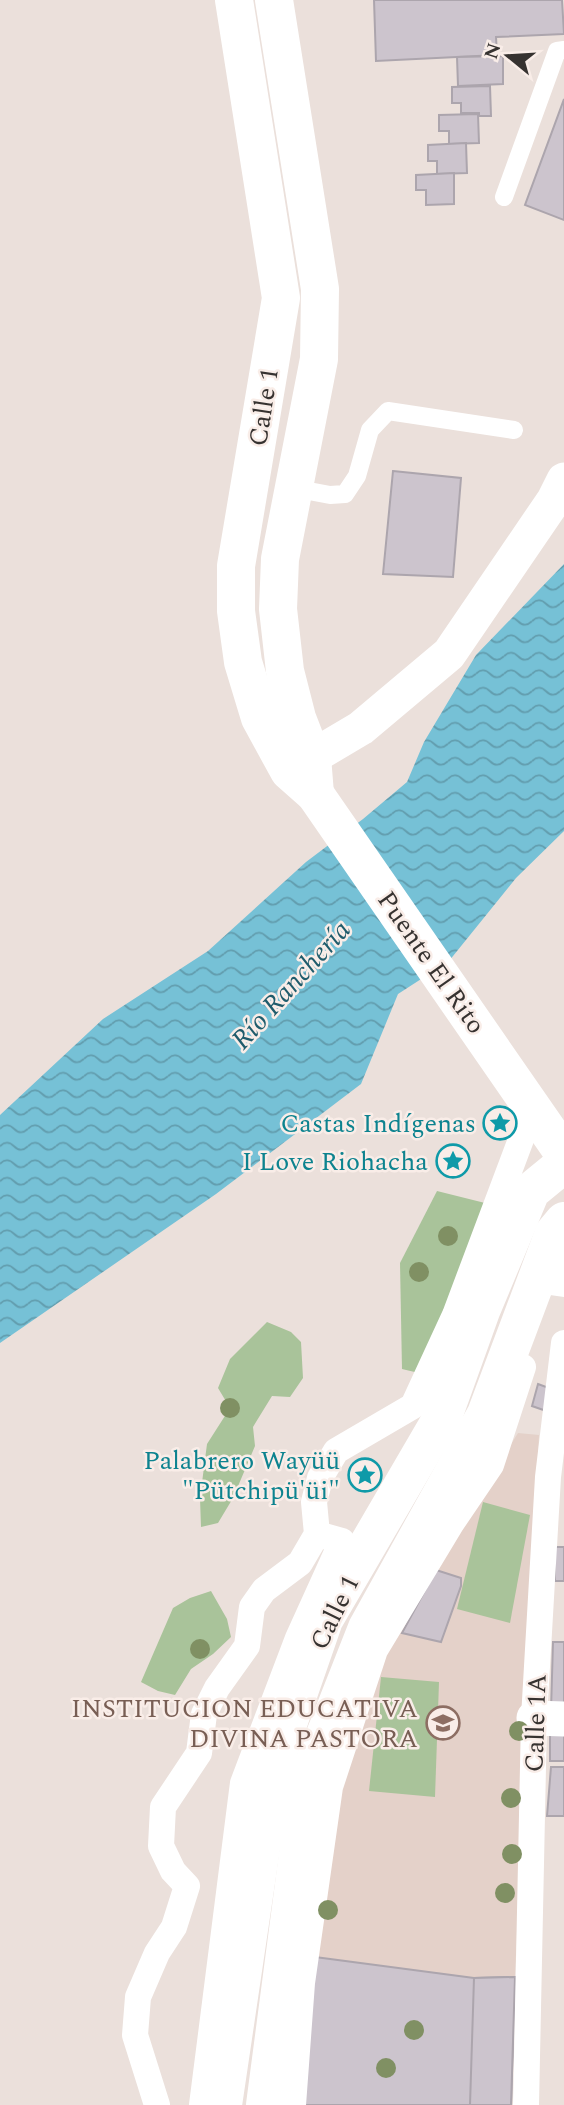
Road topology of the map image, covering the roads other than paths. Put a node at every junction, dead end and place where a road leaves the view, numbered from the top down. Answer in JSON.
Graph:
{"nodes":[{"id":1,"x":234,"y":0,"type":"edge"},
{"id":2,"x":274,"y":0,"type":"edge"},
{"id":3,"x":564,"y":50,"type":"edge"},
{"id":4,"x":504,"y":197,"type":"dead end"},
{"id":5,"x":514,"y":430,"type":"dead end"},
{"id":6,"x":564,"y":480,"type":"edge"},
{"id":7,"x":249,"y":482,"type":"junction"},
{"id":8,"x":293,"y":488,"type":"junction"},
{"id":9,"x":320,"y":790,"type":"junction"},
{"id":10,"x":535,"y":1113,"type":"junction"},
{"id":11,"x":564,"y":1154,"type":"edge"},
{"id":12,"x":564,"y":1164,"type":"edge"},
{"id":13,"x":561,"y":1235,"type":"edge"},
{"id":14,"x":557,"y":1283,"type":"edge"},
{"id":15,"x":564,"y":1343,"type":"edge"},
{"id":16,"x":317,"y":1534,"type":"junction"},
{"id":17,"x":549,"y":1718,"type":"edge"},
{"id":18,"x":157,"y":2105,"type":"edge"},
{"id":19,"x":202,"y":2105,"type":"edge"},
{"id":20,"x":223,"y":2105,"type":"edge"},
{"id":21,"x":265,"y":2105,"type":"edge"},
{"id":22,"x":293,"y":2105,"type":"edge"},
{"id":23,"x":526,"y":2105,"type":"edge"}],
"edges":[{"from":1,"to":7,"type":"street","name":"Calle 1"},
{"from":2,"to":8,"type":"street","name":"Calle 1"},
{"from":3,"to":4,"type":"lane"},
{"from":5,"to":8,"type":"lane"},
{"from":6,"to":9,"type":"street"},
{"from":7,"to":8,"type":"street"},
{"from":7,"to":9,"type":"street","name":"Calle 1"},
{"from":8,"to":9,"type":"street","name":"Calle 1"},
{"from":9,"to":10,"type":"street","name":"Puente El Rito"},
{"from":10,"to":11,"type":"street"},
{"from":10,"to":16,"type":"street"},
{"from":12,"to":20,"type":"street","name":"Calle 1"},
{"from":13,"to":14,"type":"street"},
{"from":13,"to":21,"type":"street","name":"Calle 1"},
{"from":14,"to":22,"type":"street"},
{"from":15,"to":17,"type":"street","name":"Calle 1A"},
{"from":16,"to":18,"type":"street"},
{"from":16,"to":19,"type":"street"},
{"from":17,"to":23,"type":"street","name":"Calle 1A"}]}
